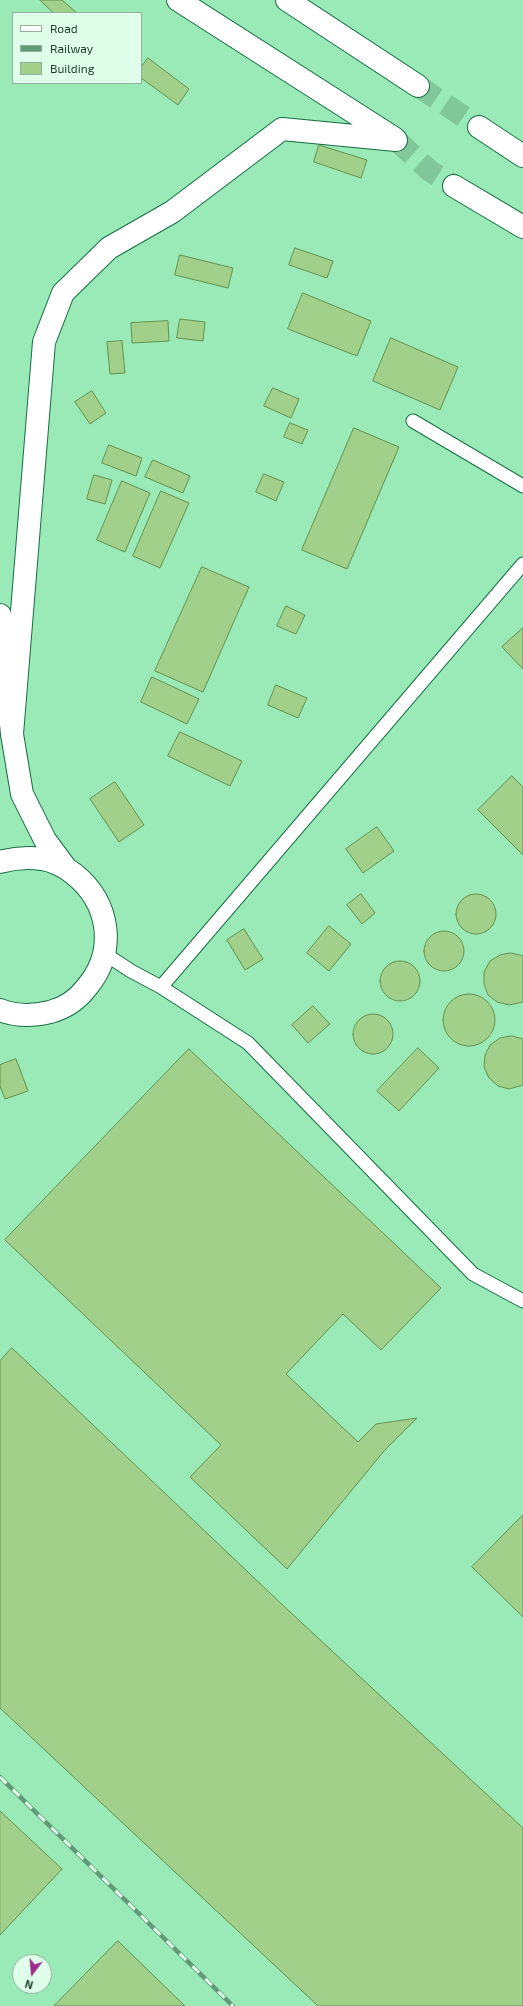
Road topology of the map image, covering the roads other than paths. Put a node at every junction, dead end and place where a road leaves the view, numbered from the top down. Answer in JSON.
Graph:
{"nodes":[{"id":1,"x":178,"y":0,"type":"edge"},
{"id":2,"x":286,"y":0,"type":"edge"},
{"id":3,"x":418,"y":86,"type":"tunnel mouth"},
{"id":4,"x":479,"y":127,"type":"tunnel mouth"},
{"id":5,"x":523,"y":156,"type":"edge"},
{"id":6,"x":454,"y":186,"type":"tunnel mouth"},
{"id":7,"x":523,"y":227,"type":"edge"},
{"id":8,"x":413,"y":421,"type":"dead end"},
{"id":9,"x":523,"y":486,"type":"edge"},
{"id":10,"x":523,"y":564,"type":"edge"},
{"id":11,"x":0,"y":615,"type":"edge"},
{"id":12,"x":12,"y":734,"type":"junction"},
{"id":13,"x":0,"y":862,"type":"edge"},
{"id":14,"x":65,"y":867,"type":"junction"},
{"id":15,"x":105,"y":954,"type":"junction"},
{"id":16,"x":161,"y":987,"type":"junction"},
{"id":17,"x":0,"y":1010,"type":"edge"},
{"id":18,"x":523,"y":1301,"type":"edge"}],
"edges":[{"from":1,"to":12,"type":"street"},
{"from":2,"to":3,"type":"street"},
{"from":4,"to":5,"type":"street"},
{"from":6,"to":7,"type":"street"},
{"from":8,"to":9,"type":"lane"},
{"from":10,"to":16,"type":"lane"},
{"from":11,"to":12,"type":"street"},
{"from":12,"to":14,"type":"street"},
{"from":13,"to":14,"type":"street"},
{"from":14,"to":15,"type":"street"},
{"from":15,"to":16,"type":"lane"},
{"from":15,"to":17,"type":"street"},
{"from":16,"to":18,"type":"lane"}]}
